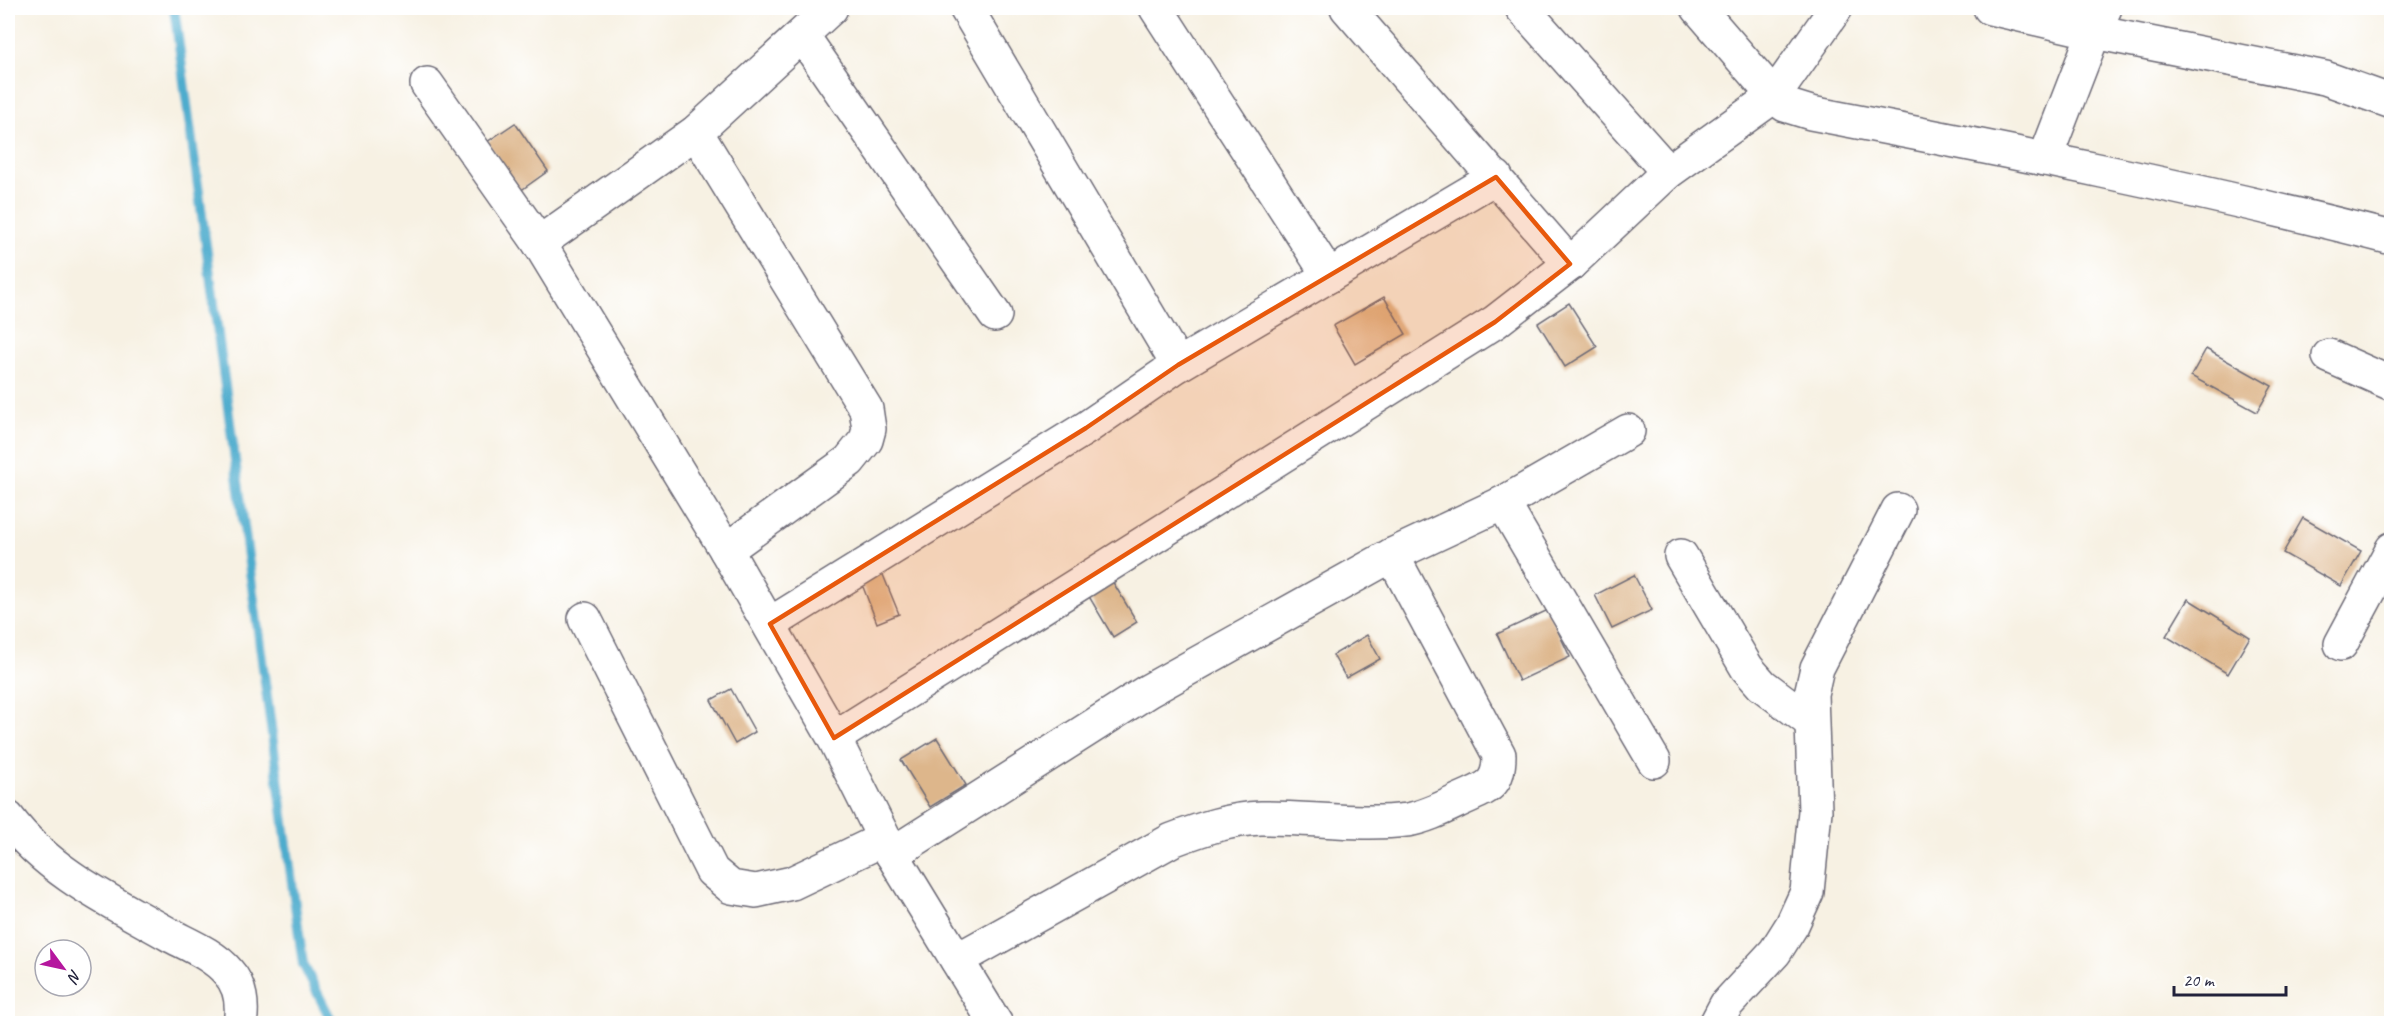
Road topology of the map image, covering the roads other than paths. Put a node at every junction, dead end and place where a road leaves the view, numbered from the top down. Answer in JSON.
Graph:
{"nodes":[{"id":1,"x":831,"y":8,"type":"edge"},
{"id":2,"x":966,"y":8,"type":"edge"},
{"id":3,"x":1156,"y":8,"type":"edge"},
{"id":4,"x":1347,"y":8,"type":"edge"},
{"id":5,"x":1522,"y":8,"type":"edge"},
{"id":6,"x":1698,"y":8,"type":"edge"},
{"id":7,"x":1836,"y":8,"type":"edge"},
{"id":8,"x":1990,"y":8,"type":"edge"},
{"id":9,"x":2100,"y":20,"type":"edge"},
{"id":10,"x":802,"y":35,"type":"junction"},
{"id":11,"x":428,"y":84,"type":"dead end"},
{"id":12,"x":1774,"y":96,"type":"junction"},
{"id":13,"x":2391,"y":102,"type":"edge"},
{"id":14,"x":696,"y":132,"type":"junction"},
{"id":15,"x":2045,"y":159,"type":"junction"},
{"id":16,"x":1668,"y":172,"type":"junction"},
{"id":17,"x":1496,"y":177,"type":"junction"},
{"id":18,"x":2391,"y":238,"type":"edge"},
{"id":19,"x":539,"y":243,"type":"junction"},
{"id":20,"x":1570,"y":264,"type":"junction"},
{"id":21,"x":1329,"y":276,"type":"junction"},
{"id":22,"x":996,"y":315,"type":"dead end"},
{"id":23,"x":2329,"y":356,"type":"dead end"},
{"id":24,"x":1178,"y":365,"type":"junction"},
{"id":25,"x":2391,"y":384,"type":"edge"},
{"id":26,"x":1628,"y":431,"type":"dead end"},
{"id":27,"x":1503,"y":502,"type":"junction"},
{"id":28,"x":1898,"y":510,"type":"dead end"},
{"id":29,"x":2391,"y":549,"type":"edge"},
{"id":30,"x":726,"y":550,"type":"junction"},
{"id":31,"x":1392,"y":555,"type":"junction"},
{"id":32,"x":1681,"y":556,"type":"dead end"},
{"id":33,"x":585,"y":619,"type":"dead end"},
{"id":34,"x":770,"y":624,"type":"junction"},
{"id":35,"x":2341,"y":644,"type":"dead end"},
{"id":36,"x":1811,"y":722,"type":"junction"},
{"id":37,"x":834,"y":738,"type":"junction"},
{"id":38,"x":1654,"y":761,"type":"dead end"},
{"id":39,"x":8,"y":818,"type":"edge"},
{"id":40,"x":888,"y":847,"type":"junction"},
{"id":41,"x":957,"y":960,"type":"junction"},
{"id":42,"x":240,"y":1023,"type":"edge"},
{"id":43,"x":996,"y":1023,"type":"edge"},
{"id":44,"x":1716,"y":1023,"type":"edge"}],
"edges":[{"from":1,"to":10,"type":"street"},
{"from":2,"to":24,"type":"street"},
{"from":3,"to":21,"type":"street"},
{"from":4,"to":17,"type":"street"},
{"from":5,"to":16,"type":"street"},
{"from":6,"to":12,"type":"street"},
{"from":7,"to":12,"type":"street"},
{"from":8,"to":9,"type":"street"},
{"from":9,"to":13,"type":"street"},
{"from":9,"to":15,"type":"street"},
{"from":10,"to":14,"type":"street"},
{"from":10,"to":22,"type":"street"},
{"from":11,"to":19,"type":"street"},
{"from":12,"to":15,"type":"street"},
{"from":12,"to":16,"type":"street"},
{"from":14,"to":19,"type":"street"},
{"from":14,"to":30,"type":"street"},
{"from":15,"to":18,"type":"street"},
{"from":16,"to":20,"type":"street"},
{"from":17,"to":20,"type":"street"},
{"from":17,"to":21,"type":"street"},
{"from":19,"to":30,"type":"street"},
{"from":20,"to":37,"type":"street"},
{"from":21,"to":24,"type":"street"},
{"from":23,"to":25,"type":"street"},
{"from":24,"to":34,"type":"street"},
{"from":26,"to":27,"type":"street"},
{"from":27,"to":31,"type":"street"},
{"from":27,"to":38,"type":"street"},
{"from":28,"to":36,"type":"street"},
{"from":29,"to":35,"type":"street"},
{"from":30,"to":34,"type":"street"},
{"from":31,"to":40,"type":"street"},
{"from":31,"to":41,"type":"street"},
{"from":32,"to":36,"type":"street"},
{"from":33,"to":40,"type":"street"},
{"from":34,"to":37,"type":"street"},
{"from":36,"to":44,"type":"street"},
{"from":37,"to":40,"type":"street"},
{"from":39,"to":42,"type":"street"},
{"from":40,"to":41,"type":"street"},
{"from":41,"to":43,"type":"street"}]}
